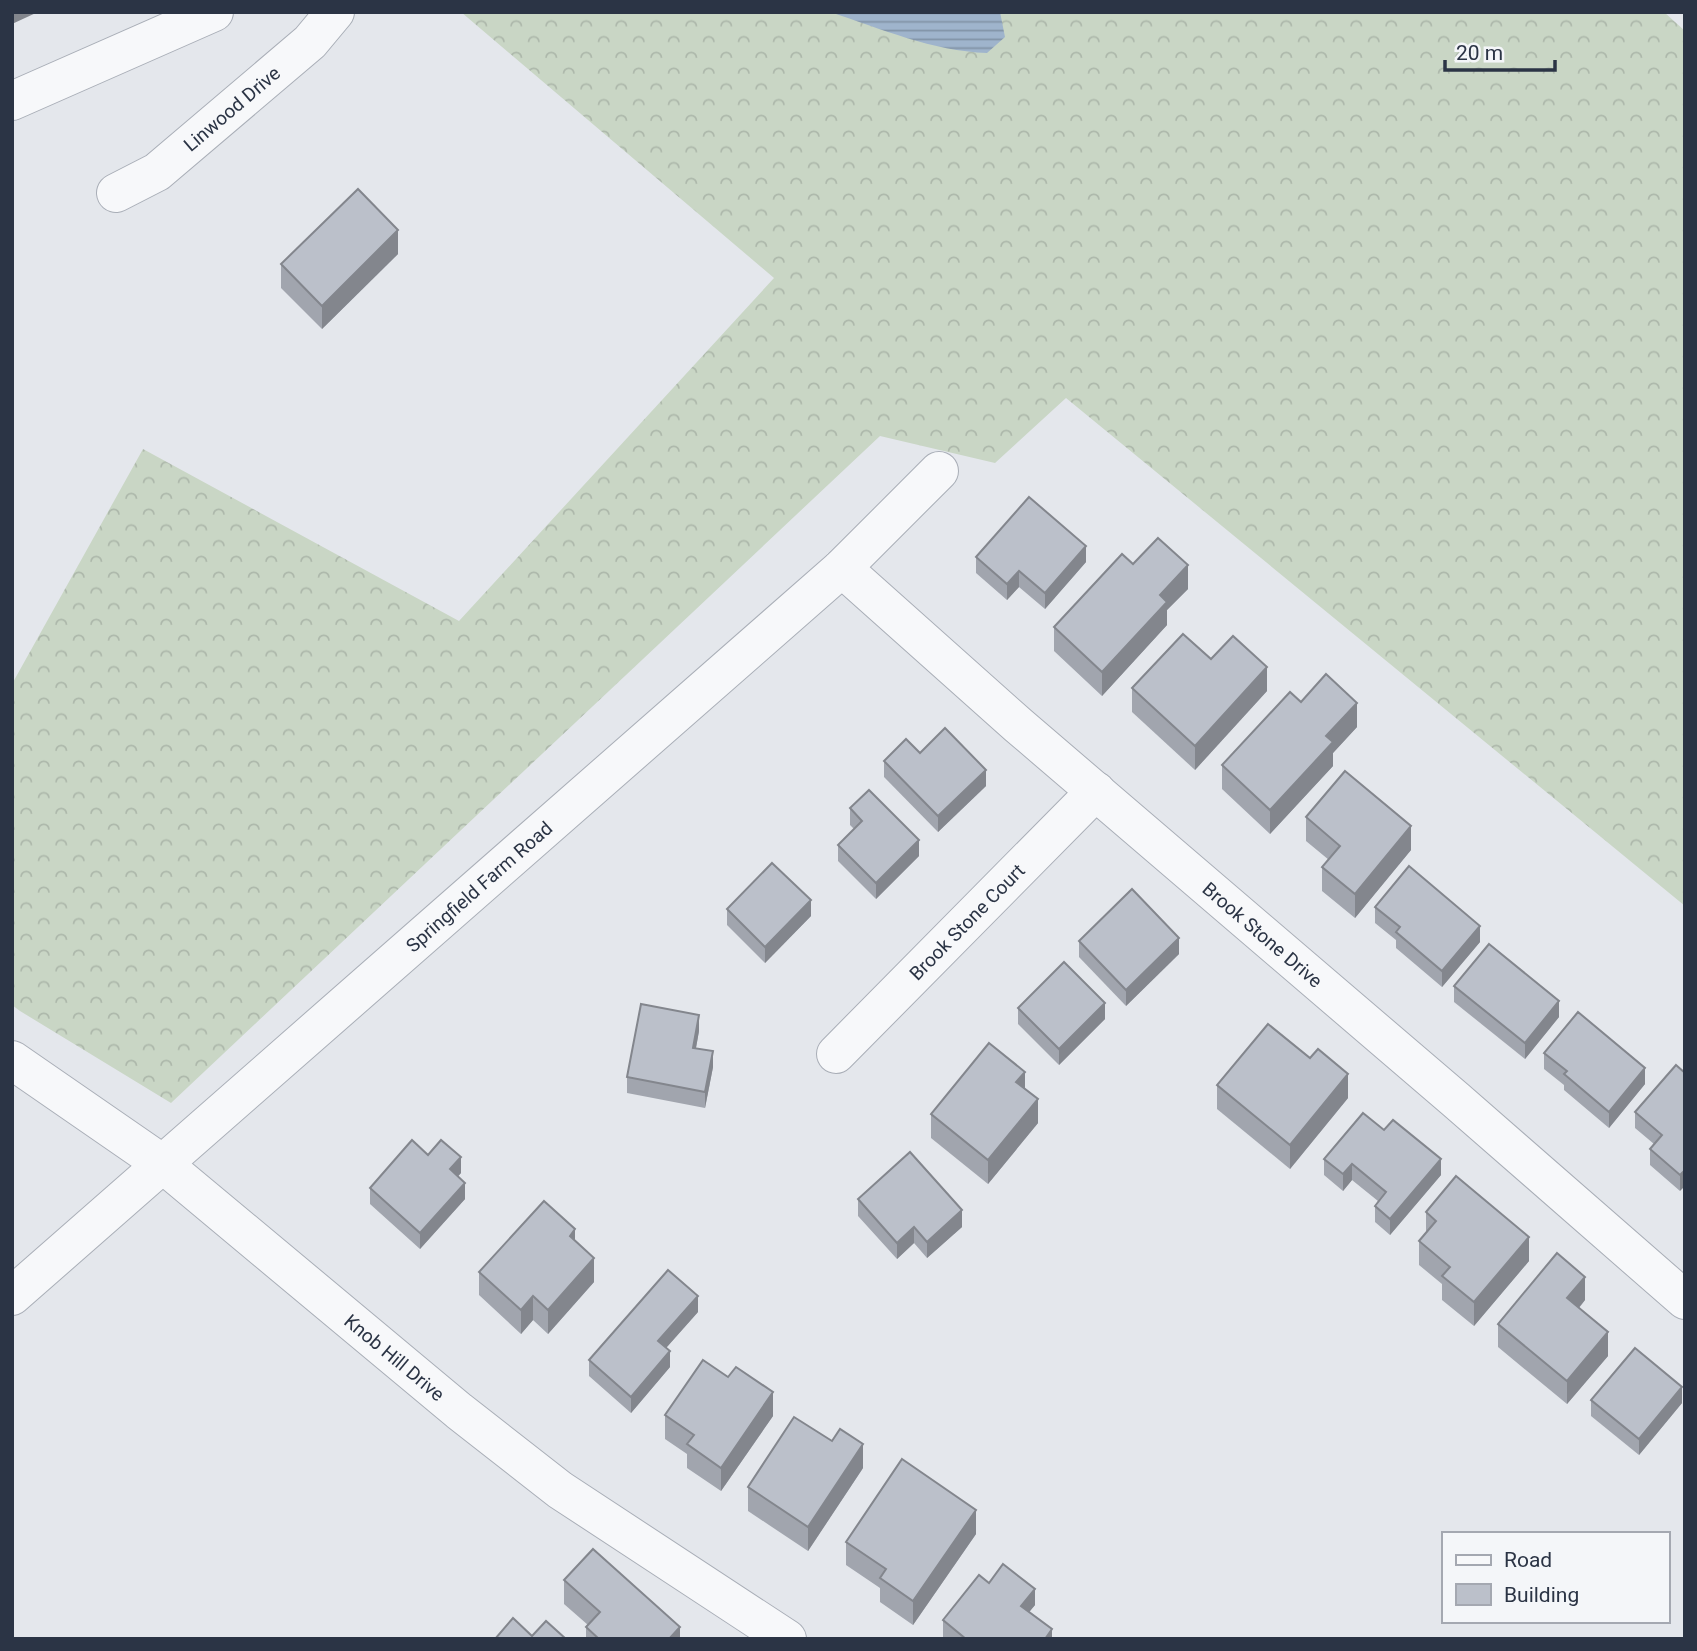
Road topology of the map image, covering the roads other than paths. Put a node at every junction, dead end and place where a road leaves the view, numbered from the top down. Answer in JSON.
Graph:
{"nodes":[{"id":1,"x":215,"y":12,"type":"edge"},
{"id":2,"x":335,"y":12,"type":"edge"},
{"id":3,"x":12,"y":101,"type":"edge"},
{"id":4,"x":116,"y":193,"type":"dead end"},
{"id":5,"x":939,"y":471,"type":"dead end"},
{"id":6,"x":842,"y":568,"type":"junction"},
{"id":7,"x":1096,"y":792,"type":"junction"},
{"id":8,"x":836,"y":1054,"type":"dead end"},
{"id":9,"x":12,"y":1060,"type":"edge"},
{"id":10,"x":164,"y":1165,"type":"junction"},
{"id":11,"x":12,"y":1296,"type":"edge"},
{"id":12,"x":1685,"y":1300,"type":"edge"},
{"id":13,"x":787,"y":1639,"type":"edge"}],
"edges":[{"from":1,"to":3,"type":"street"},
{"from":2,"to":4,"type":"street","name":"Linwood Drive"},
{"from":5,"to":6,"type":"street","name":"Springfield Farm Road"},
{"from":6,"to":7,"type":"street","name":"Brook Stone Drive"},
{"from":6,"to":10,"type":"street","name":"Springfield Farm Road"},
{"from":7,"to":8,"type":"street","name":"Brook Stone Court"},
{"from":7,"to":12,"type":"street","name":"Brook Stone Drive"},
{"from":9,"to":10,"type":"street","name":"Knob Hill Drive"},
{"from":10,"to":11,"type":"street","name":"Springfield Farm Road"},
{"from":10,"to":13,"type":"street","name":"Knob Hill Drive"}]}
